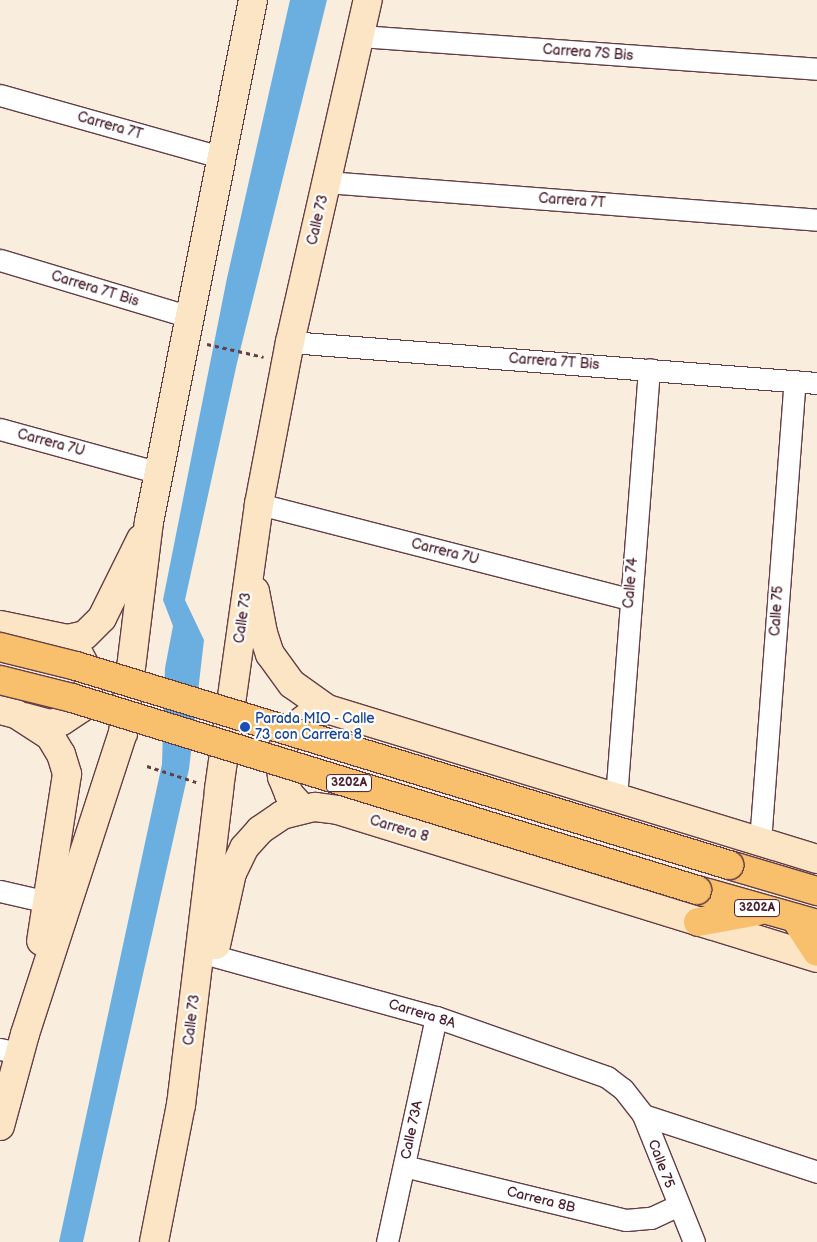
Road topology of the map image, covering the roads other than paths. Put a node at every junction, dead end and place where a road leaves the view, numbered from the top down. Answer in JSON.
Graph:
{"nodes":[{"id":1,"x":368,"y":0,"type":"edge"},
{"id":2,"x":248,"y":1,"type":"edge"},
{"id":3,"x":360,"y":36,"type":"junction"},
{"id":4,"x":817,"y":69,"type":"edge"},
{"id":5,"x":0,"y":95,"type":"edge"},
{"id":6,"x":220,"y":157,"type":"junction"},
{"id":7,"x":327,"y":182,"type":"junction"},
{"id":8,"x":817,"y":220,"type":"edge"},
{"id":9,"x":0,"y":260,"type":"edge"},
{"id":10,"x":190,"y":317,"type":"junction"},
{"id":11,"x":290,"y":342,"type":"junction"},
{"id":12,"x":649,"y":369,"type":"junction"},
{"id":13,"x":795,"y":380,"type":"junction"},
{"id":14,"x":817,"y":383,"type":"edge"},
{"id":15,"x":0,"y":429,"type":"edge"},
{"id":16,"x":160,"y":473,"type":"junction"},
{"id":17,"x":259,"y":504,"type":"junction"},
{"id":18,"x":149,"y":522,"type":"junction"},
{"id":19,"x":251,"y":566,"type":"junction"},
{"id":20,"x":630,"y":599,"type":"junction"},
{"id":21,"x":0,"y":625,"type":"edge"},
{"id":22,"x":38,"y":634,"type":"junction"},
{"id":23,"x":0,"y":647,"type":"edge"},
{"id":24,"x":0,"y":680,"type":"edge"},
{"id":25,"x":327,"y":709,"type":"junction"},
{"id":26,"x":8,"y":712,"type":"edge"},
{"id":27,"x":616,"y":798,"type":"junction"},
{"id":28,"x":302,"y":808,"type":"junction"},
{"id":29,"x":760,"y":842,"type":"junction"},
{"id":30,"x":817,"y":859,"type":"edge"},
{"id":31,"x":0,"y":891,"type":"edge"},
{"id":32,"x":817,"y":891,"type":"edge"},
{"id":33,"x":48,"y":902,"type":"junction"},
{"id":34,"x":764,"y":910,"type":"junction"},
{"id":35,"x":806,"y":921,"type":"edge"},
{"id":36,"x":698,"y":922,"type":"junction"},
{"id":37,"x":817,"y":952,"type":"edge"},
{"id":38,"x":214,"y":956,"type":"junction"},
{"id":39,"x":817,"y":958,"type":"edge"},
{"id":40,"x":436,"y":1017,"type":"junction"},
{"id":41,"x":15,"y":1045,"type":"edge"},
{"id":42,"x":623,"y":1089,"type":"joint"},
{"id":43,"x":181,"y":1106,"type":"junction"},
{"id":44,"x":642,"y":1116,"type":"junction"},
{"id":45,"x":0,"y":1126,"type":"edge"},
{"id":46,"x":404,"y":1166,"type":"junction"},
{"id":47,"x":817,"y":1172,"type":"edge"},
{"id":48,"x":678,"y":1206,"type":"junction"},
{"id":49,"x":154,"y":1242,"type":"edge"},
{"id":50,"x":387,"y":1242,"type":"edge"},
{"id":51,"x":694,"y":1242,"type":"edge"}],
"edges":[{"from":1,"to":3,"type":"street","name":"Calle 73"},
{"from":2,"to":6,"type":"street"},
{"from":3,"to":4,"type":"street","name":"Carrera 7S Bis"},
{"from":3,"to":7,"type":"street","name":"Calle 73"},
{"from":5,"to":6,"type":"street","name":"Carrera 7T"},
{"from":6,"to":10,"type":"street"},
{"from":7,"to":8,"type":"street","name":"Carrera 7T"},
{"from":7,"to":11,"type":"street","name":"Calle 73"},
{"from":9,"to":10,"type":"street","name":"Carrera 7T Bis"},
{"from":10,"to":16,"type":"street"},
{"from":11,"to":12,"type":"street","name":"Carrera 7T Bis"},
{"from":11,"to":17,"type":"street","name":"Calle 73"},
{"from":12,"to":13,"type":"street","name":"Carrera 7T Bis"},
{"from":12,"to":20,"type":"street","name":"Calle 74"},
{"from":13,"to":14,"type":"street","name":"Carrera 7T Bis"},
{"from":13,"to":29,"type":"street","name":"Calle 75"},
{"from":15,"to":16,"type":"street","name":"Carrera 7U"},
{"from":16,"to":18,"type":"street"},
{"from":17,"to":19,"type":"street","name":"Calle 73"},
{"from":17,"to":20,"type":"street","name":"Carrera 7U"},
{"from":18,"to":22,"type":"street"},
{"from":18,"to":41,"type":"street"},
{"from":19,"to":25,"type":"street"},
{"from":19,"to":43,"type":"street","name":"Calle 73"},
{"from":20,"to":27,"type":"street","name":"Calle 74"},
{"from":21,"to":22,"type":"street"},
{"from":22,"to":26,"type":"street"},
{"from":23,"to":32,"type":"main road","number":"3202A","bridge":true},
{"from":24,"to":34,"type":"main road","number":"3202A","bridge":true},
{"from":25,"to":27,"type":"street"},
{"from":25,"to":28,"type":"street"},
{"from":26,"to":33,"type":"street"},
{"from":27,"to":29,"type":"street"},
{"from":28,"to":36,"type":"street","name":"Carrera 8"},
{"from":28,"to":38,"type":"street","name":"Carrera 8"},
{"from":29,"to":30,"type":"street"},
{"from":31,"to":33,"type":"street"},
{"from":33,"to":41,"type":"street"},
{"from":34,"to":35,"type":"main road","number":"3202A"},
{"from":34,"to":36,"type":"main road"},
{"from":35,"to":37,"type":"main road"},
{"from":36,"to":39,"type":"street","name":"Carrera 8"},
{"from":38,"to":40,"type":"street","name":"Carrera 8A"},
{"from":38,"to":43,"type":"street","name":"Carrera 8"},
{"from":40,"to":42,"type":"street","name":"Carrera 8A"},
{"from":40,"to":46,"type":"street","name":"Calle 73A"},
{"from":41,"to":45,"type":"street"},
{"from":42,"to":44,"type":"street","name":"Calle 75"},
{"from":43,"to":49,"type":"street","name":"Calle 73"},
{"from":44,"to":47,"type":"street"},
{"from":44,"to":48,"type":"street","name":"Calle 75"},
{"from":46,"to":48,"type":"street","name":"Carrera 8B"},
{"from":46,"to":50,"type":"street","name":"Calle 73A"},
{"from":48,"to":51,"type":"street","name":"Calle 75"}]}
